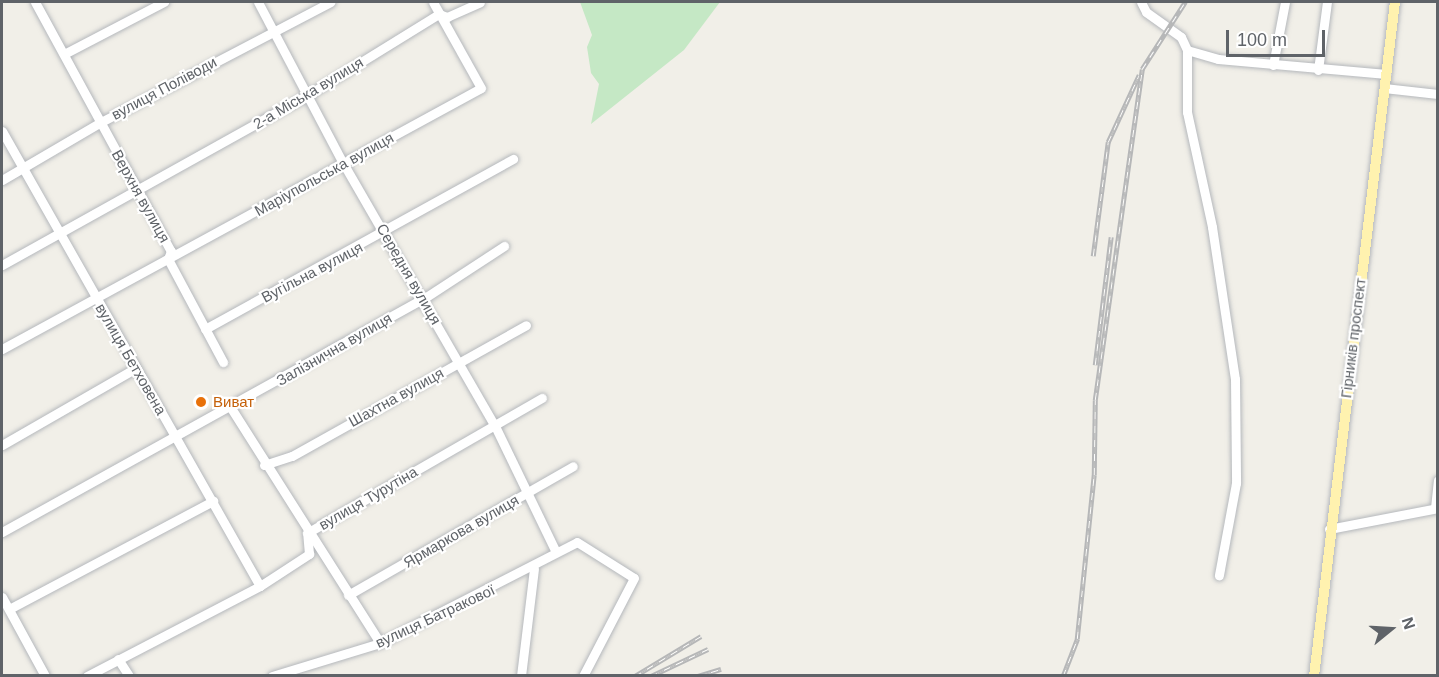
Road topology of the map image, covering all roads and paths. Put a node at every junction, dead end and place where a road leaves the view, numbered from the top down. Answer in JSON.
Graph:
{"nodes":[{"id":1,"x":35,"y":2,"type":"edge"},
{"id":2,"x":164,"y":2,"type":"edge"},
{"id":3,"x":258,"y":2,"type":"edge"},
{"id":4,"x":331,"y":2,"type":"edge"},
{"id":5,"x":433,"y":2,"type":"edge"},
{"id":6,"x":480,"y":2,"type":"edge"},
{"id":7,"x":1141,"y":2,"type":"edge"},
{"id":8,"x":1285,"y":2,"type":"edge"},
{"id":9,"x":1327,"y":2,"type":"edge"},
{"id":10,"x":1395,"y":2,"type":"edge"},
{"id":11,"x":439,"y":14,"type":"junction"},
{"id":12,"x":275,"y":30,"type":"junction"},
{"id":13,"x":1187,"y":50,"type":"junction"},
{"id":14,"x":64,"y":54,"type":"junction"},
{"id":15,"x":1273,"y":65,"type":"junction"},
{"id":16,"x":1318,"y":70,"type":"junction"},
{"id":17,"x":1386,"y":74,"type":"junction"},
{"id":18,"x":1384,"y":88,"type":"junction"},
{"id":19,"x":1437,"y":94,"type":"edge"},
{"id":20,"x":306,"y":96,"type":"junction"},
{"id":21,"x":100,"y":122,"type":"junction"},
{"id":22,"x":2,"y":131,"type":"edge"},
{"id":23,"x":513,"y":159,"type":"dead end"},
{"id":24,"x":343,"y":163,"type":"junction"},
{"id":25,"x":23,"y":169,"type":"junction"},
{"id":26,"x":2,"y":180,"type":"edge"},
{"id":27,"x":135,"y":189,"type":"junction"},
{"id":28,"x":385,"y":233,"type":"junction"},
{"id":29,"x":60,"y":234,"type":"junction"},
{"id":30,"x":504,"y":246,"type":"dead end"},
{"id":31,"x":168,"y":259,"type":"junction"},
{"id":32,"x":2,"y":266,"type":"edge"},
{"id":33,"x":96,"y":298,"type":"junction"},
{"id":34,"x":423,"y":299,"type":"junction"},
{"id":35,"x":526,"y":325,"type":"dead end"},
{"id":36,"x":205,"y":329,"type":"junction"},
{"id":37,"x":2,"y":350,"type":"edge"},
{"id":38,"x":224,"y":362,"type":"dead end"},
{"id":39,"x":460,"y":362,"type":"junction"},
{"id":40,"x":136,"y":368,"type":"junction"},
{"id":41,"x":542,"y":398,"type":"dead end"},
{"id":42,"x":231,"y":408,"type":"junction"},
{"id":43,"x":495,"y":426,"type":"junction"},
{"id":44,"x":175,"y":436,"type":"junction"},
{"id":45,"x":2,"y":445,"type":"edge"},
{"id":46,"x":264,"y":465,"type":"junction"},
{"id":47,"x":573,"y":466,"type":"dead end"},
{"id":48,"x":1437,"y":480,"type":"edge"},
{"id":49,"x":529,"y":493,"type":"junction"},
{"id":50,"x":213,"y":501,"type":"junction"},
{"id":51,"x":1436,"y":508,"type":"edge"},
{"id":52,"x":1329,"y":529,"type":"junction"},
{"id":53,"x":2,"y":532,"type":"edge"},
{"id":54,"x":307,"y":533,"type":"junction"},
{"id":55,"x":555,"y":550,"type":"junction"},
{"id":56,"x":534,"y":569,"type":"junction"},
{"id":57,"x":1219,"y":575,"type":"dead end"},
{"id":58,"x":260,"y":586,"type":"junction"},
{"id":59,"x":348,"y":595,"type":"junction"},
{"id":60,"x":2,"y":597,"type":"edge"},
{"id":61,"x":11,"y":608,"type":"junction"},
{"id":62,"x":380,"y":643,"type":"junction"},
{"id":63,"x":118,"y":659,"type":"junction"},
{"id":64,"x":45,"y":675,"type":"edge"},
{"id":65,"x":87,"y":675,"type":"edge"},
{"id":66,"x":129,"y":675,"type":"edge"},
{"id":67,"x":272,"y":675,"type":"edge"},
{"id":68,"x":521,"y":675,"type":"edge"},
{"id":69,"x":583,"y":675,"type":"edge"},
{"id":70,"x":1314,"y":675,"type":"edge"}],
"edges":[{"from":1,"to":14,"type":"street","name":"Верхня вулиця"},
{"from":2,"to":14,"type":"street"},
{"from":3,"to":12,"type":"street","name":"Середня вулиця"},
{"from":4,"to":12,"type":"street","name":"вулиця Поліводи"},
{"from":5,"to":11,"type":"street"},
{"from":6,"to":11,"type":"street","name":"2-а Міська вулиця"},
{"from":7,"to":13,"type":"street"},
{"from":8,"to":15,"type":"street"},
{"from":9,"to":16,"type":"street"},
{"from":10,"to":17,"type":"main road","name":"Гірників проспект"},
{"from":11,"to":20,"type":"street","name":"2-а Міська вулиця"},
{"from":11,"to":24,"type":"street","name":"Маріупольська вулиця"},
{"from":12,"to":20,"type":"street","name":"Середня вулиця"},
{"from":12,"to":21,"type":"street","name":"вулиця Поліводи"},
{"from":13,"to":15,"type":"street"},
{"from":13,"to":57,"type":"street"},
{"from":14,"to":21,"type":"street","name":"Верхня вулиця"},
{"from":15,"to":16,"type":"street"},
{"from":16,"to":17,"type":"street"},
{"from":17,"to":18,"type":"main road","name":"Гірників проспект"},
{"from":18,"to":19,"type":"street"},
{"from":18,"to":52,"type":"main road","name":"Гірників проспект"},
{"from":20,"to":24,"type":"street","name":"Середня вулиця"},
{"from":20,"to":27,"type":"street","name":"2-а Міська вулиця"},
{"from":21,"to":25,"type":"street","name":"вулиця Поліводи"},
{"from":21,"to":27,"type":"street","name":"Верхня вулиця"},
{"from":22,"to":25,"type":"street","name":"вулиця Бетховена"},
{"from":23,"to":28,"type":"street","name":"Вугільна вулиця"},
{"from":24,"to":28,"type":"street","name":"Середня вулиця"},
{"from":24,"to":31,"type":"street","name":"Маріупольська вулиця"},
{"from":25,"to":26,"type":"street","name":"вулиця Поліводи"},
{"from":25,"to":29,"type":"street","name":"вулиця Бетховена"},
{"from":27,"to":29,"type":"street","name":"2-а Міська вулиця"},
{"from":27,"to":31,"type":"street","name":"Верхня вулиця"},
{"from":28,"to":34,"type":"street","name":"Середня вулиця"},
{"from":28,"to":36,"type":"street","name":"Вугільна вулиця"},
{"from":29,"to":32,"type":"street"},
{"from":29,"to":33,"type":"street","name":"вулиця Бетховена"},
{"from":30,"to":34,"type":"street","name":"Залізнична вулиця"},
{"from":31,"to":33,"type":"street","name":"Маріупольська вулиця"},
{"from":31,"to":36,"type":"street","name":"Верхня вулиця"},
{"from":33,"to":37,"type":"street"},
{"from":33,"to":40,"type":"street","name":"вулиця Бетховена"},
{"from":34,"to":39,"type":"street","name":"Середня вулиця"},
{"from":34,"to":42,"type":"street","name":"Залізнична вулиця"},
{"from":35,"to":39,"type":"street","name":"Шахтна вулиця"},
{"from":36,"to":38,"type":"street","name":"Верхня вулиця"},
{"from":39,"to":43,"type":"street","name":"Середня вулиця"},
{"from":39,"to":46,"type":"street","name":"Шахтна вулиця"},
{"from":40,"to":44,"type":"street","name":"вулиця Бетховена"},
{"from":40,"to":45,"type":"street"},
{"from":41,"to":43,"type":"street","name":"вулиця Турутіна"},
{"from":42,"to":44,"type":"street","name":"Залізнична вулиця"},
{"from":42,"to":46,"type":"street"},
{"from":43,"to":49,"type":"street","name":"Середня вулиця"},
{"from":43,"to":54,"type":"street","name":"вулиця Турутіна"},
{"from":44,"to":50,"type":"street","name":"вулиця Бетховена"},
{"from":44,"to":53,"type":"street","name":"Залізнична вулиця"},
{"from":46,"to":54,"type":"street"},
{"from":47,"to":49,"type":"street","name":"Ярмаркова вулиця"},
{"from":48,"to":51,"type":"street"},
{"from":49,"to":55,"type":"street","name":"Середня вулиця"},
{"from":49,"to":59,"type":"street","name":"Ярмаркова вулиця"},
{"from":50,"to":58,"type":"street","name":"вулиця Бетховена"},
{"from":50,"to":61,"type":"street"},
{"from":51,"to":52,"type":"street"},
{"from":52,"to":70,"type":"main road","name":"Гірників проспект"},
{"from":54,"to":58,"type":"street","name":"вулиця Турутіна"},
{"from":54,"to":59,"type":"street"},
{"from":55,"to":56,"type":"street","name":"вулиця Батракової"},
{"from":55,"to":69,"type":"street"},
{"from":56,"to":62,"type":"street","name":"вулиця Батракової"},
{"from":56,"to":68,"type":"street"},
{"from":58,"to":63,"type":"street","name":"вулиця Турутіна"},
{"from":59,"to":62,"type":"street"},
{"from":60,"to":61,"type":"street"},
{"from":61,"to":64,"type":"street"},
{"from":62,"to":67,"type":"street","name":"вулиця Батракової"},
{"from":63,"to":65,"type":"street","name":"вулиця Турутіна"},
{"from":63,"to":66,"type":"street"}]}
